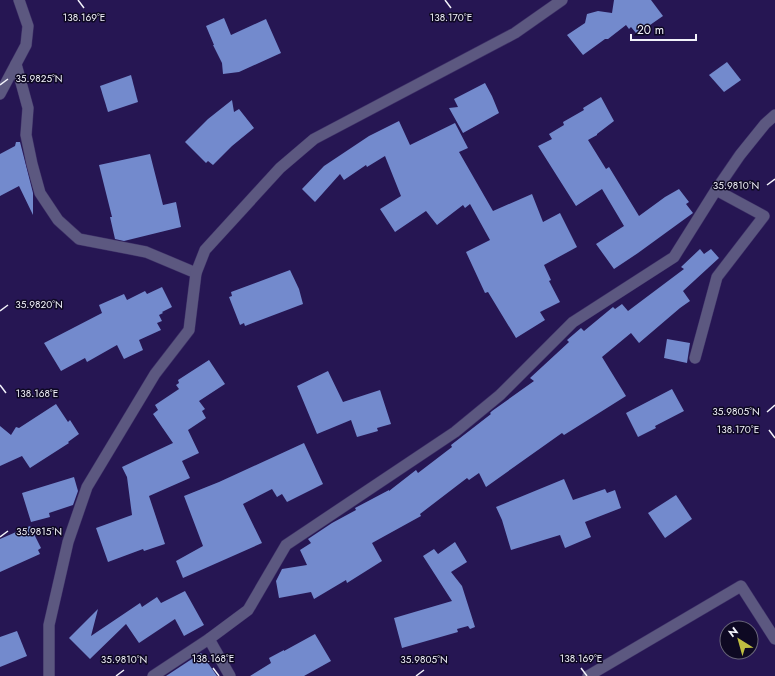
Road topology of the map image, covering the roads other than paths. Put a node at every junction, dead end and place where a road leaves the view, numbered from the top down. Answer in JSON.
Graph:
{"nodes":[{"id":1,"x":19,"y":0,"type":"edge"},
{"id":2,"x":562,"y":0,"type":"edge"},
{"id":3,"x":16,"y":64,"type":"junction"},
{"id":4,"x":0,"y":94,"type":"edge"},
{"id":5,"x":775,"y":115,"type":"edge"},
{"id":6,"x":716,"y":190,"type":"junction"},
{"id":7,"x":196,"y":273,"type":"junction"},
{"id":8,"x":695,"y":358,"type":"dead end"},
{"id":9,"x":209,"y":639,"type":"junction"},
{"id":10,"x":775,"y":639,"type":"edge"},
{"id":11,"x":49,"y":676,"type":"edge"},
{"id":12,"x":153,"y":676,"type":"edge"},
{"id":13,"x":230,"y":676,"type":"edge"},
{"id":14,"x":588,"y":676,"type":"edge"}],
"edges":[{"from":1,"to":3,"type":"street"},
{"from":2,"to":7,"type":"street"},
{"from":3,"to":4,"type":"street"},
{"from":3,"to":7,"type":"street"},
{"from":5,"to":6,"type":"street"},
{"from":6,"to":8,"type":"street"},
{"from":6,"to":9,"type":"street"},
{"from":7,"to":11,"type":"street"},
{"from":9,"to":12,"type":"street"},
{"from":9,"to":13,"type":"street"},
{"from":10,"to":14,"type":"street"}]}
